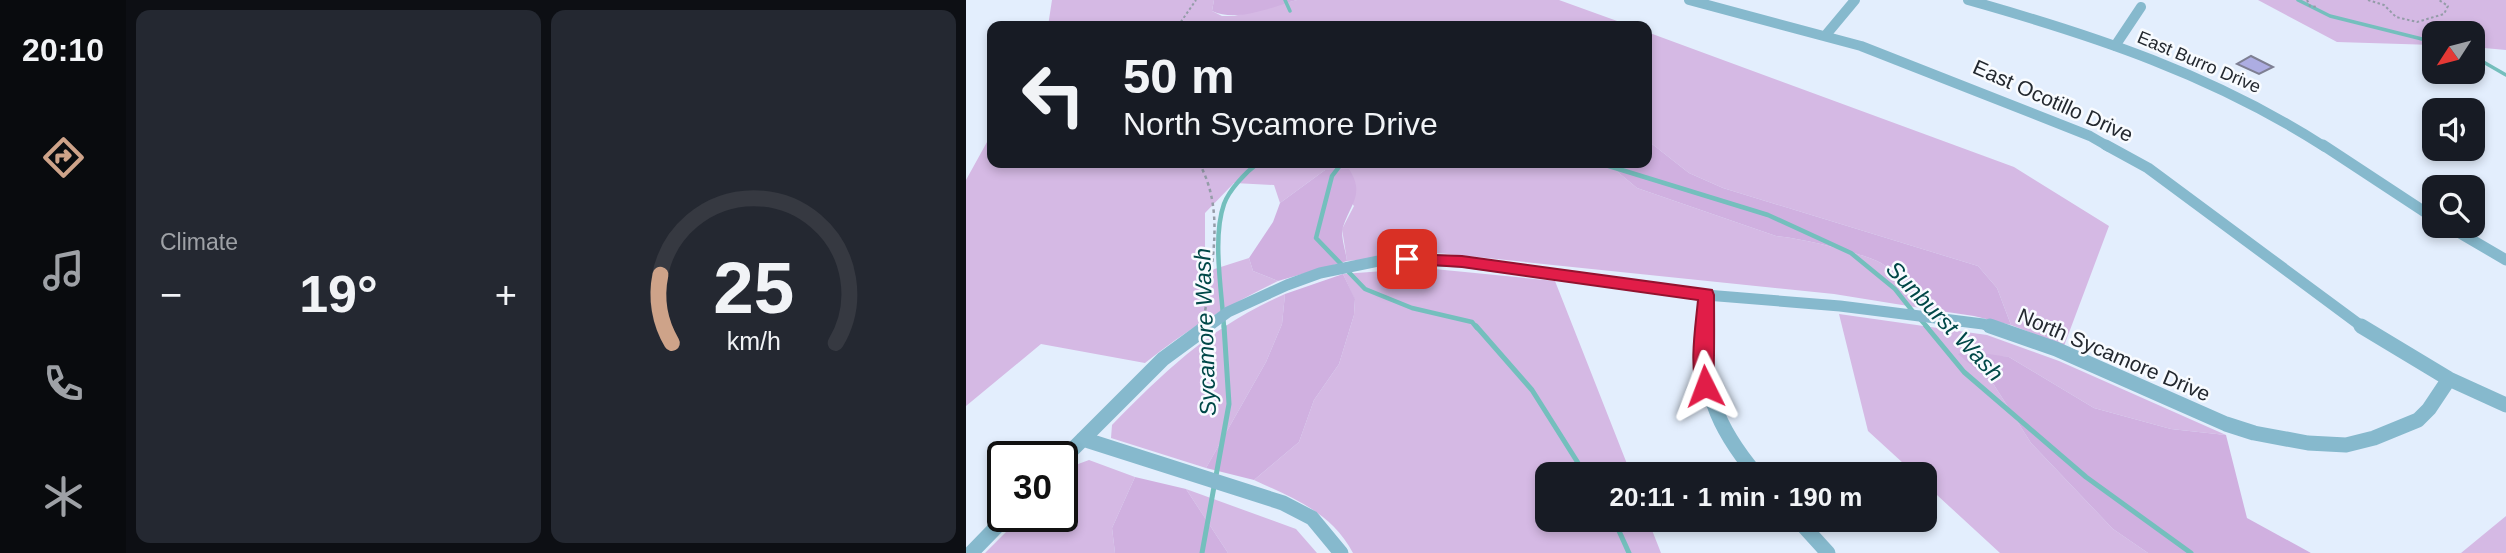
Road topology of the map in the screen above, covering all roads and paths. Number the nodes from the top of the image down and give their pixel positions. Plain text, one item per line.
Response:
1 (1196, 0) edge
2 (1689, 0) edge
3 (1855, 0) edge
4 (1968, 0) edge
5 (2307, 0) edge
6 (2368, 0) edge
7 (2439, 0) edge
8 (2140, 7) dead end
9 (2317, 7) dead end
10 (1181, 21) edge
11 (1825, 36) junction
12 (2115, 46) junction
13 (1202, 168) edge
14 (2422, 210) edge
15 (2468, 238) edge
16 (2506, 260) edge
17 (1706, 295) junction
18 (1203, 329) junction
19 (2449, 379) junction
20 (2506, 405) edge
21 (1083, 439) junction
22 (1078, 444) edge
23 (1746, 462) edge
24 (991, 532) edge
25 (1809, 532) edge
26 (971, 553) edge
27 (1341, 553) edge
28 (1828, 553) edge

1 - 10 path
2 - 11 street, East Ocotillo Drive
3 - 11 street
4 - 12 street, East Burro Drive
5 - 9 path
6 - 7 path
8 - 12 street
11 - 19 street, East Ocotillo Drive
12 - 14 street, East Burro Drive
13 - 18 path
15 - 16 street
17 - 18 street, North Sycamore Drive
17 - 19 street, North Sycamore Drive
17 - 23 street
18 - 21 street, North Sycamore Drive
19 - 20 street, East Ocotillo Drive
21 - 22 street, North Sycamore Drive
21 - 27 street
24 - 26 street
25 - 28 street

